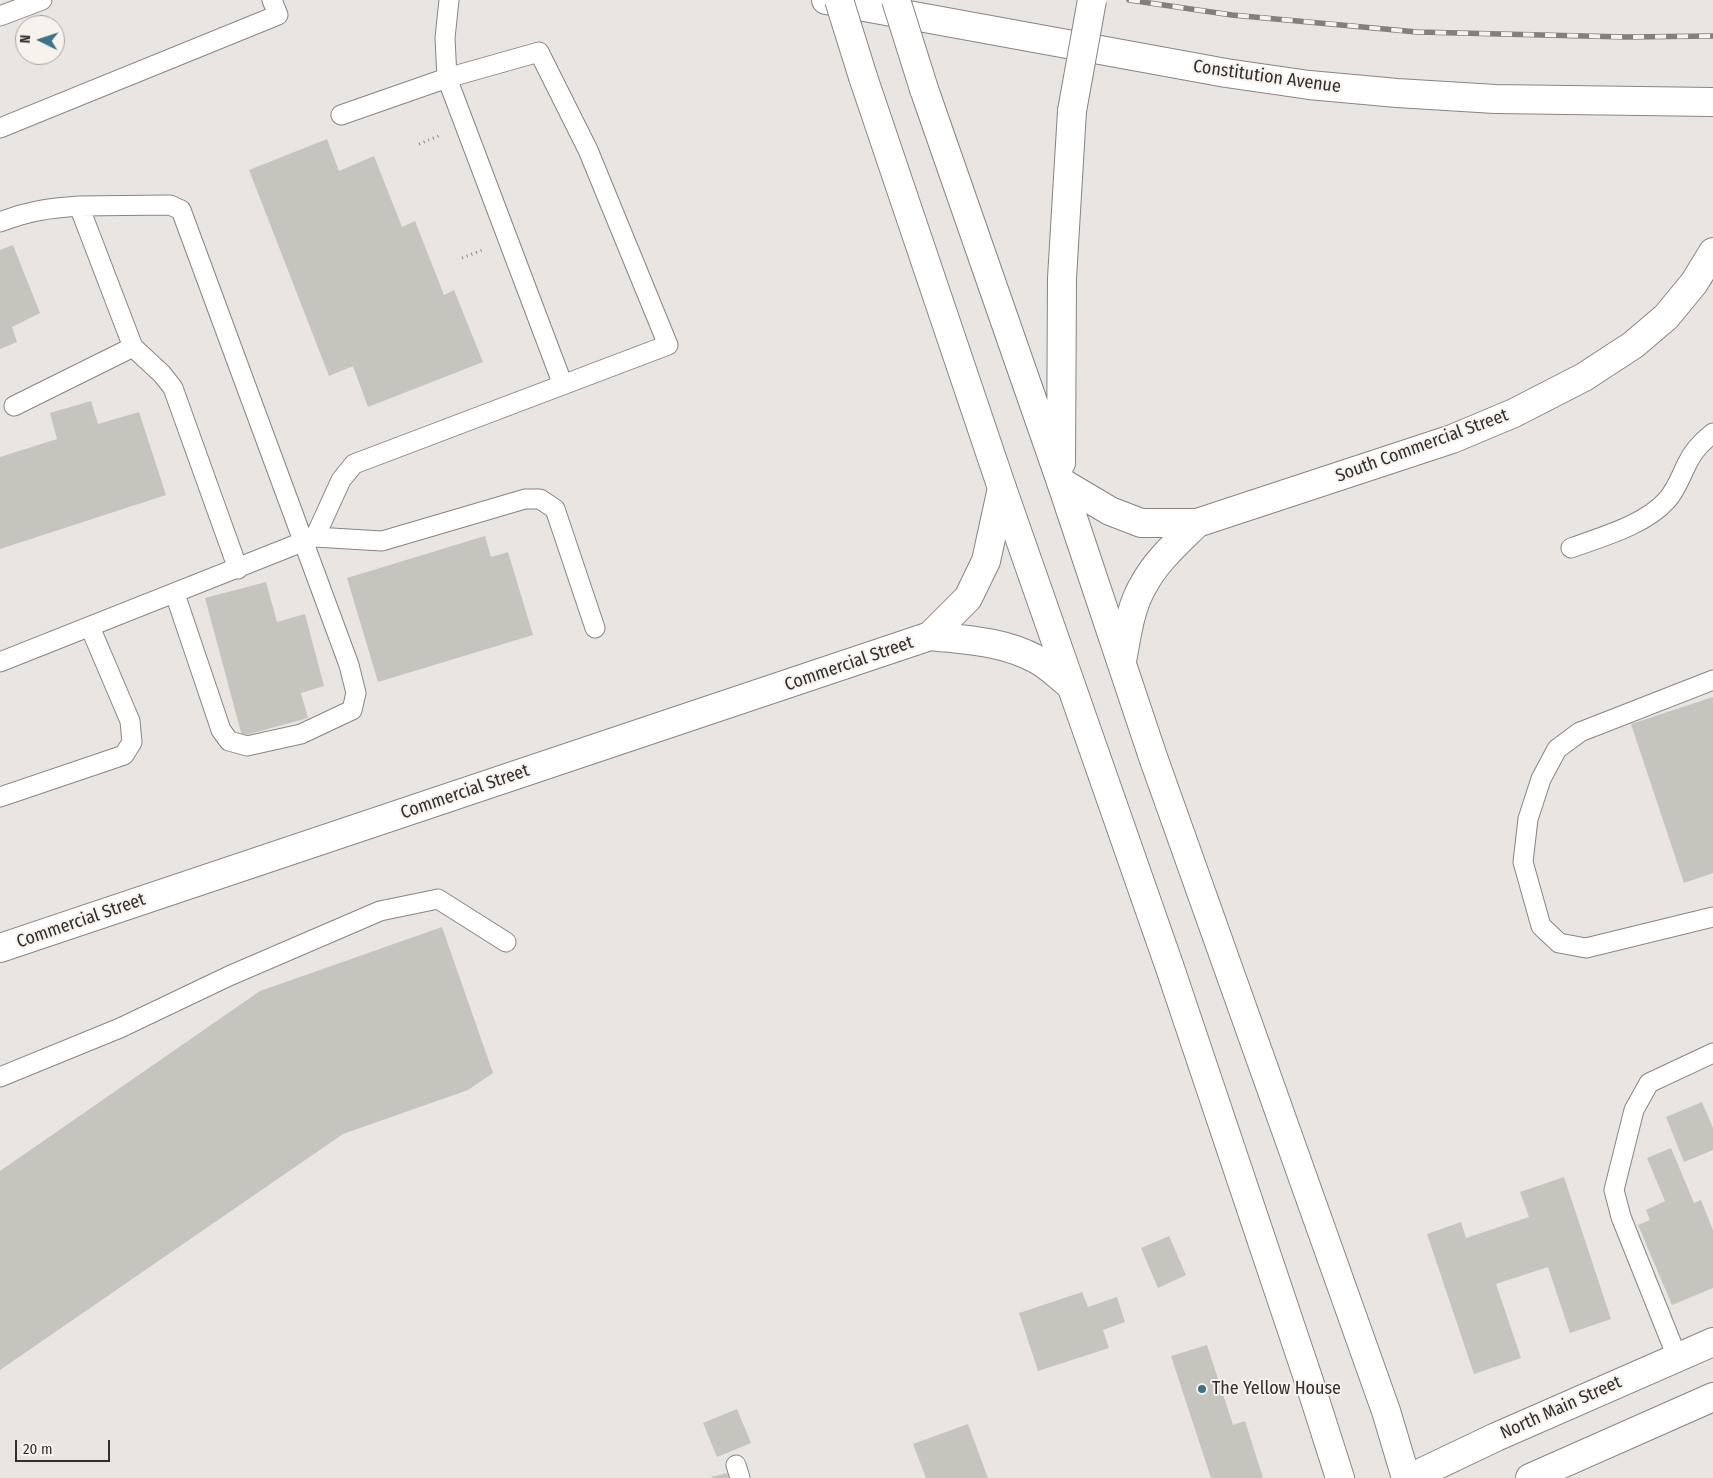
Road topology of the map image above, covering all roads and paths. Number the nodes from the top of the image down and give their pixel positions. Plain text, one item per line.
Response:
1 (272, 0) edge
2 (449, 0) edge
3 (826, 0) edge
4 (839, 0) edge
5 (896, 0) edge
6 (1092, 0) edge
7 (35, 1) edge
8 (0, 16) edge
9 (447, 78) junction
10 (1713, 102) edge
11 (342, 115) dead end
12 (0, 128) edge
13 (79, 206) junction
14 (0, 222) edge
15 (1713, 252) edge
16 (133, 347) junction
17 (563, 385) junction
18 (14, 406) dead end
19 (1713, 433) edge
20 (1061, 482) junction
21 (1002, 488) junction
22 (1197, 523) junction
23 (309, 540) junction
24 (1571, 548) dead end
25 (238, 569) junction
26 (175, 594) junction
27 (90, 627) junction
28 (595, 628) dead end
29 (930, 636) junction
30 (1122, 661) junction
31 (0, 662) edge
32 (1713, 680) edge
33 (1070, 685) junction
34 (0, 797) edge
35 (1713, 918) edge
36 (506, 942) dead end
37 (0, 948) edge
38 (1713, 1054) edge
39 (0, 1077) edge
40 (1713, 1342) edge
41 (1677, 1357) junction
42 (1713, 1397) edge
43 (1539, 1476) edge
44 (1340, 1478) edge
45 (1406, 1478) edge
46 (1410, 1478) edge

1 - 12 lane
2 - 9 lane
3 - 10 main road, Constitution Avenue
4 - 21 main road, bridge
5 - 20 main road, bridge
6 - 20 main road, bridge
7 - 8 lane
9 - 11 lane
9 - 17 lane
9 - 17 lane
13 - 14 lane
13 - 16 lane
13 - 23 lane
15 - 22 main road, South Commercial Street
16 - 18 lane
16 - 25 lane
17 - 23 lane
19 - 24 lane
20 - 22 main road, South Commercial Street
20 - 30 main road
21 - 29 main road, Commercial Street
21 - 33 main road
22 - 30 main road, South Commercial Street
23 - 25 lane
23 - 26 lane
23 - 28 lane
25 - 26 lane
26 - 27 lane
27 - 31 lane
27 - 34 lane
29 - 33 main road, Commercial Street
29 - 37 main road, Commercial Street
30 - 45 main road
32 - 35 lane
33 - 44 main road
36 - 39 lane
38 - 41 lane
40 - 41 main road, North Main Street
41 - 46 main road, North Main Street
42 - 43 main road

